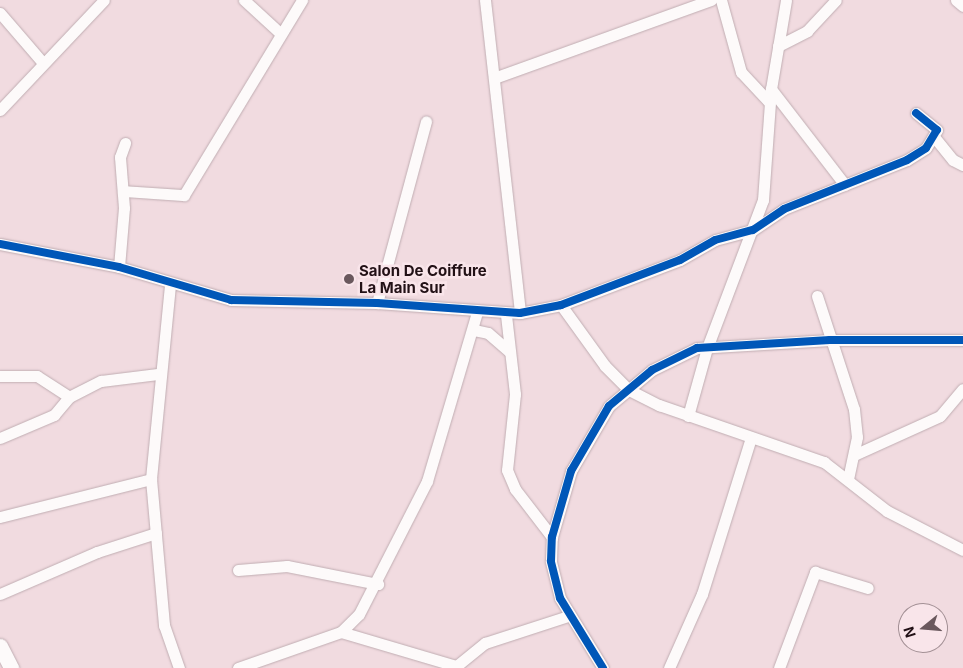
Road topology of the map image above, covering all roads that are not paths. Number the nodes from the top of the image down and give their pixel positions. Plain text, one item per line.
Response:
1 (104, 0) edge
2 (244, 0) edge
3 (302, 0) edge
4 (485, 0) edge
5 (712, 0) edge
6 (721, 0) edge
7 (786, 0) edge
8 (836, 0) edge
9 (956, 0) edge
10 (963, 6) edge
11 (0, 13) edge
12 (281, 34) junction
13 (778, 46) junction
14 (42, 63) junction
15 (494, 78) junction
16 (771, 88) junction
17 (770, 103) junction
18 (0, 110) edge
19 (916, 113) dead end
20 (426, 122) dead end
21 (935, 138) junction
22 (125, 143) dead end
23 (963, 165) edge
24 (845, 185) junction
25 (124, 191) junction
26 (753, 230) junction
27 (0, 244) edge
28 (119, 267) junction
29 (170, 285) junction
30 (817, 296) dead end
31 (377, 303) junction
32 (561, 305) junction
33 (478, 312) junction
34 (520, 313) junction
35 (506, 315) junction
36 (474, 330) junction
37 (830, 340) junction
38 (963, 340) edge
39 (707, 348) junction
40 (510, 352) junction
41 (158, 374) junction
42 (0, 376) edge
43 (963, 389) edge
44 (629, 390) junction
45 (69, 397) junction
46 (688, 416) junction
47 (0, 438) edge
48 (751, 438) junction
49 (854, 455) junction
50 (151, 478) junction
51 (848, 479) junction
52 (0, 517) edge
53 (156, 533) junction
54 (552, 537) junction
55 (963, 550) edge
56 (238, 570) dead end
57 (378, 584) junction
58 (868, 588) dead end
59 (0, 594) edge
60 (568, 616) junction
61 (341, 632) junction
62 (0, 646) edge
63 (455, 667) edge
64 (11, 668) edge
65 (179, 668) edge
66 (238, 668) edge
67 (603, 668) edge
68 (669, 668) edge
69 (779, 668) edge

1 - 14 street
2 - 12 street
3 - 12 street
4 - 15 street
5 - 15 street
6 - 17 street
7 - 13 street
8 - 13 street
9 - 10 street
11 - 14 street
12 - 25 street
13 - 16 street
14 - 18 street
15 - 34 street
16 - 17 street
16 - 24 street
17 - 26 street
19 - 21 street
20 - 31 street
21 - 23 street
21 - 24 street
22 - 25 street
24 - 26 street
25 - 28 street
26 - 32 street
26 - 39 street
27 - 28 street
28 - 29 street
29 - 31 street
29 - 41 street
30 - 37 street
31 - 33 street
32 - 34 street
32 - 44 street
33 - 35 street
33 - 36 street
34 - 35 street
35 - 40 street
36 - 40 street
36 - 57 street
37 - 38 street
37 - 39 street
37 - 49 street
39 - 44 street
39 - 46 street
40 - 54 street
41 - 45 street
41 - 50 street
42 - 45 street
43 - 49 street
44 - 46 street
44 - 54 street
45 - 47 street
46 - 48 street
48 - 51 street
48 - 68 street
49 - 51 street
50 - 52 street
50 - 53 street
51 - 55 street
53 - 59 street
53 - 65 street
54 - 60 street
56 - 57 street
57 - 61 street
58 - 69 street
60 - 63 street
60 - 67 street
61 - 63 street
61 - 66 street
62 - 64 main road

